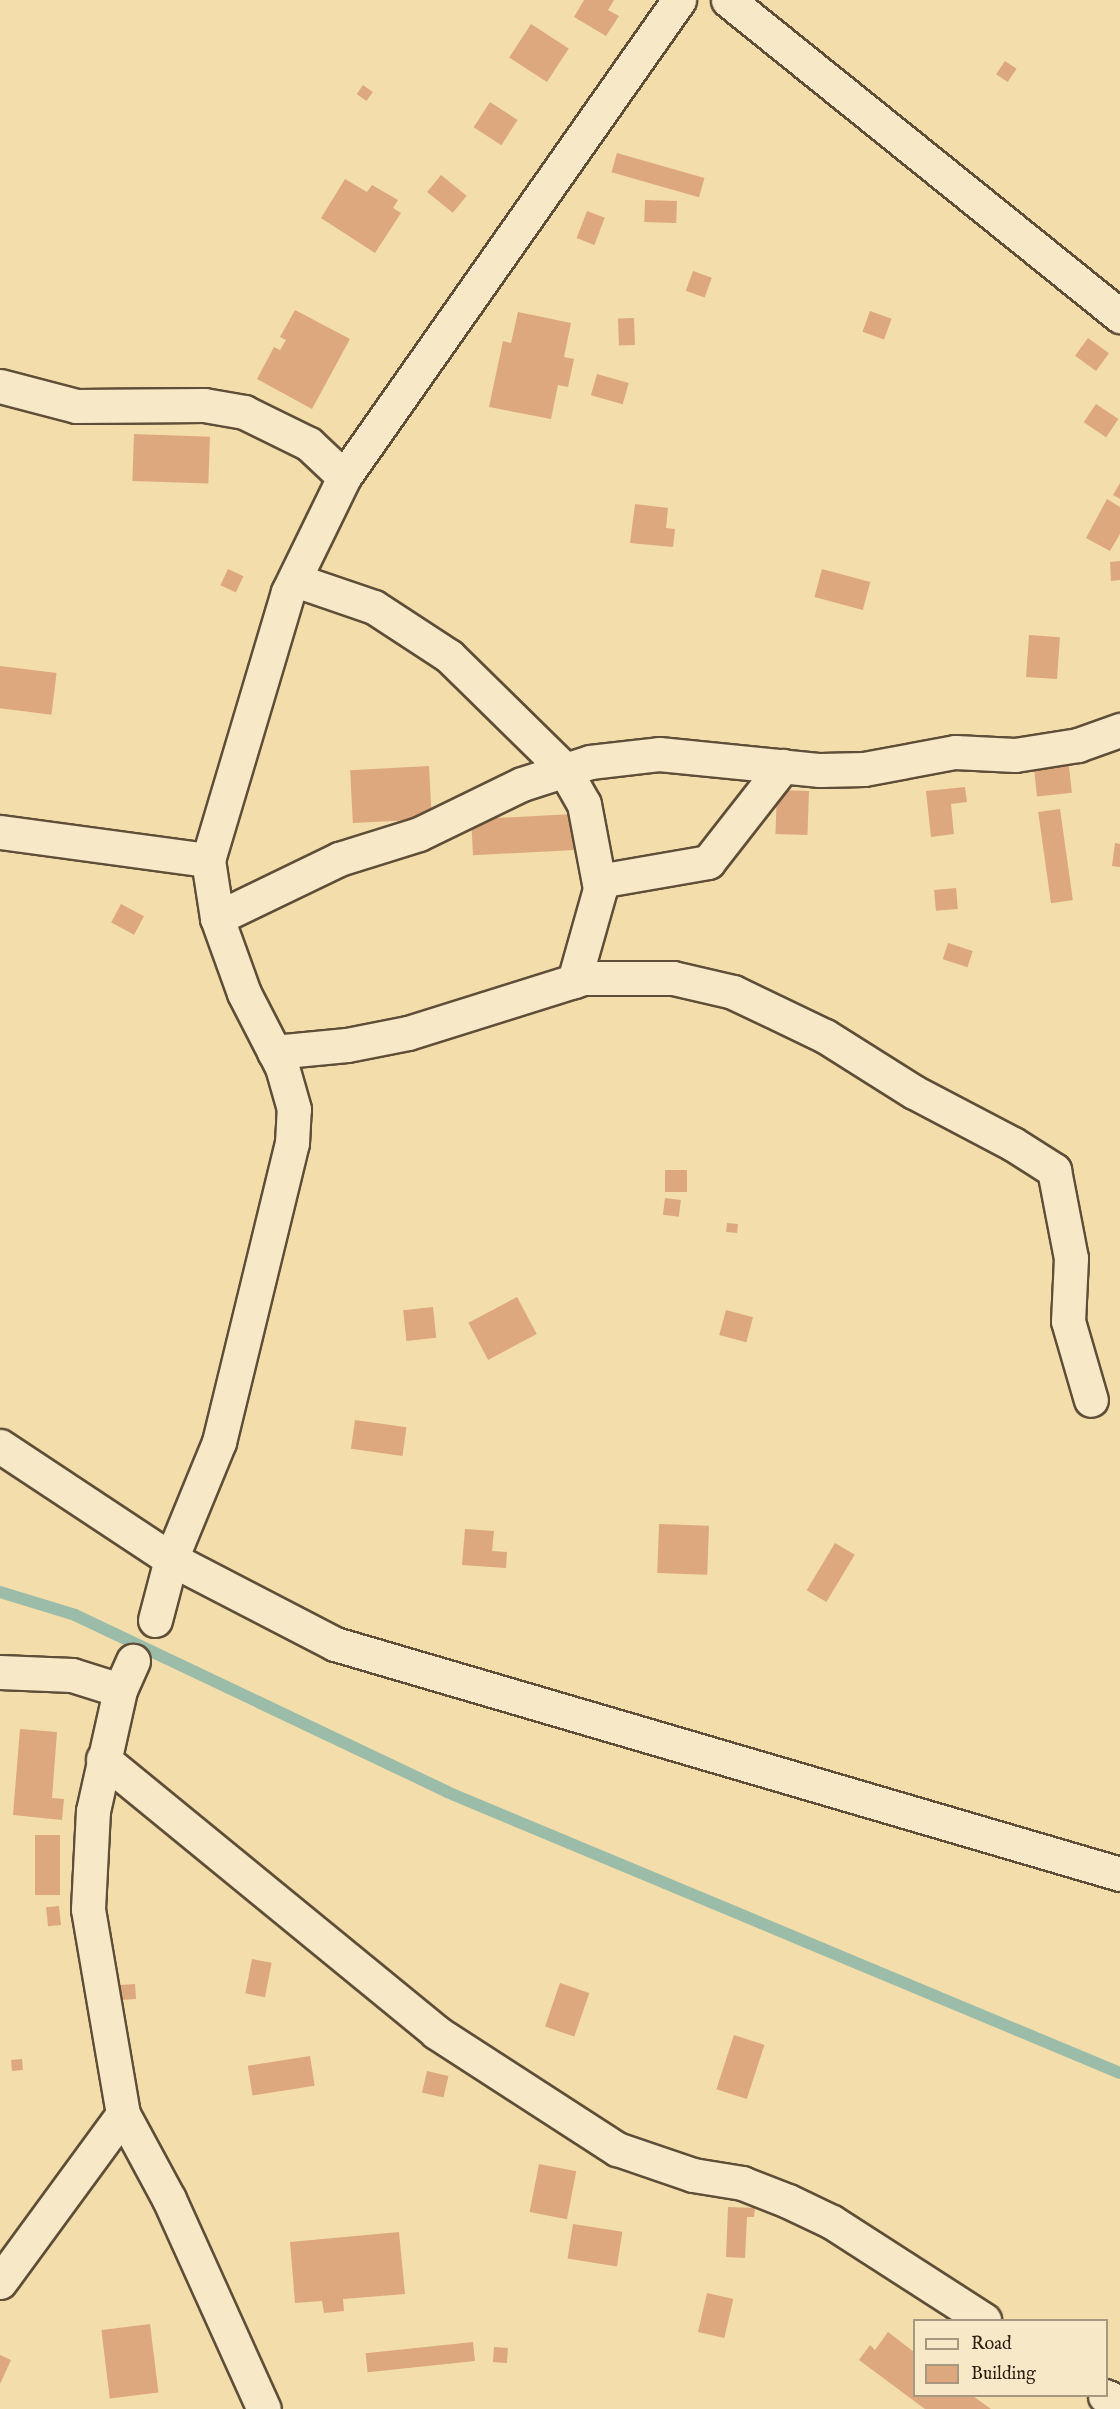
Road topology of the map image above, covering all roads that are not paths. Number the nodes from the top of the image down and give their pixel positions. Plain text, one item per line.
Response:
1 (680, 0) edge
2 (728, 0) edge
3 (1120, 316) edge
4 (0, 386) edge
5 (344, 477) junction
6 (295, 580) junction
7 (1120, 730) edge
8 (783, 766) junction
9 (564, 769) junction
10 (0, 832) edge
11 (208, 860) junction
12 (599, 881) junction
13 (217, 918) junction
14 (574, 981) junction
15 (274, 1052) junction
16 (1091, 1400) dead end
17 (0, 1446) edge
18 (171, 1559) junction
19 (155, 1620) dead end
20 (0, 1672) edge
21 (103, 1759) junction
22 (1120, 1874) edge
23 (123, 2114) junction
24 (0, 2282) edge
25 (982, 2319) edge
26 (264, 2409) edge

1 - 5 street
2 - 3 street
4 - 5 street
5 - 6 street
6 - 9 street
6 - 11 street
7 - 8 street
8 - 9 street
8 - 12 street
9 - 12 street
9 - 13 street
10 - 11 street
11 - 13 street
12 - 14 street
13 - 15 street
14 - 15 street
14 - 16 street
15 - 18 street
17 - 18 street
18 - 19 street
18 - 22 street
20 - 21 street
21 - 23 street
21 - 25 street
23 - 24 street
23 - 26 street

